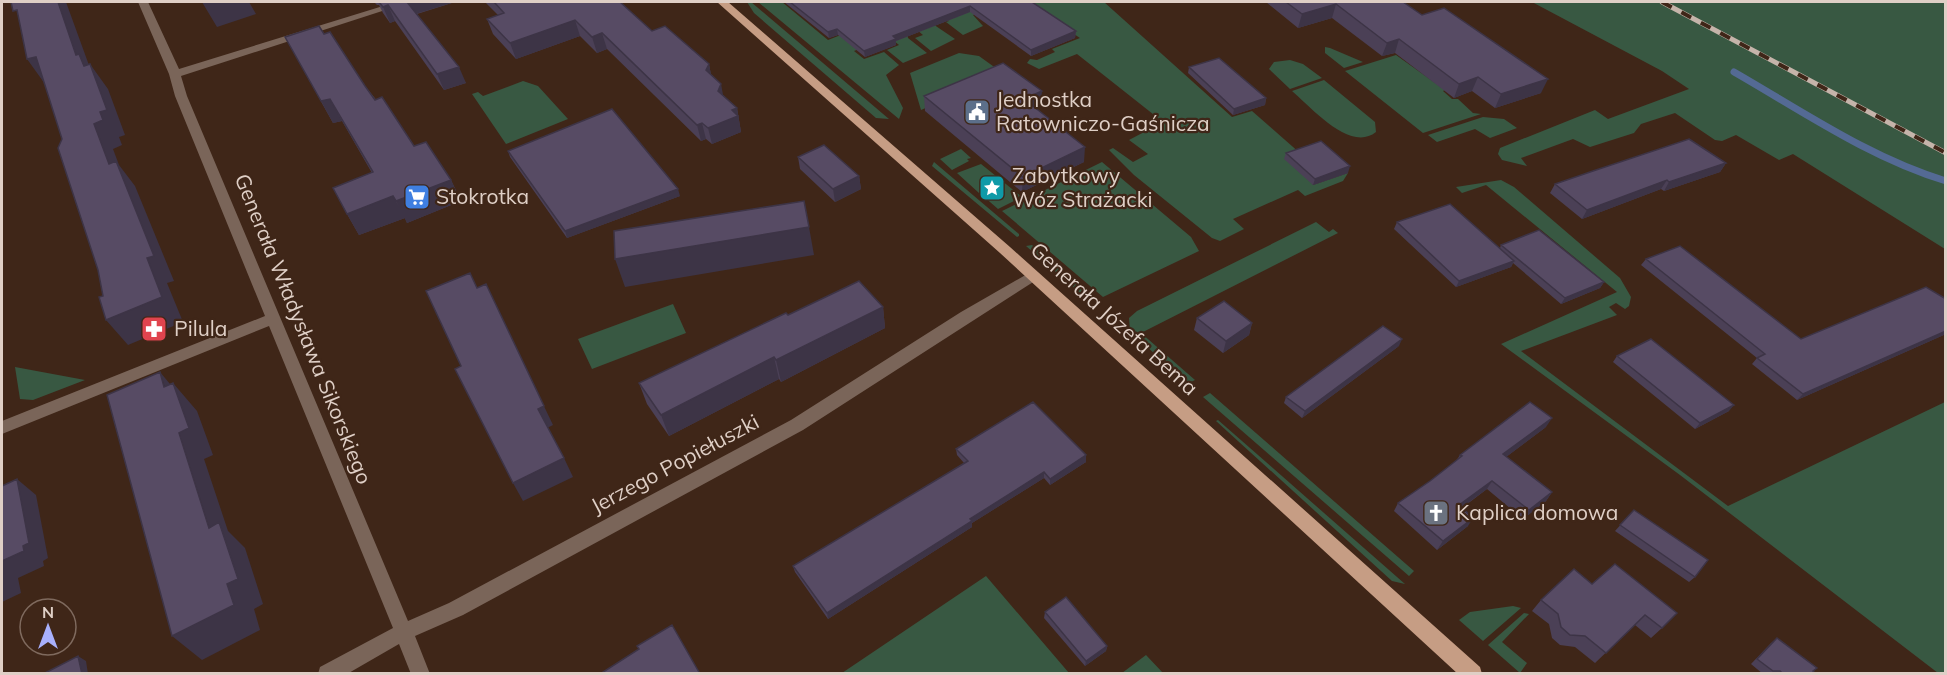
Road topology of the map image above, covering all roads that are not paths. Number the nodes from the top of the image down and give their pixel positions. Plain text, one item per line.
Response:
1 (143, 2) edge
2 (405, 2) edge
3 (722, 2) edge
4 (176, 74) junction
5 (1034, 277) junction
6 (272, 319) junction
7 (2, 428) edge
8 (404, 632) junction
9 (419, 670) edge
10 (327, 674) edge
11 (1473, 674) edge

1 - 4 street, Generała Władysława Sikorskiego
2 - 4 street
3 - 5 main road, Generała Józefa Bema
4 - 6 street, Generała Władysława Sikorskiego
5 - 8 street, Jerzego Popiełuszki
5 - 11 main road, Generała Józefa Bema
6 - 7 street
6 - 8 street, Generała Władysława Sikorskiego
8 - 9 street, Generała Władysława Sikorskiego
8 - 10 street, Jerzego Popiełuszki

